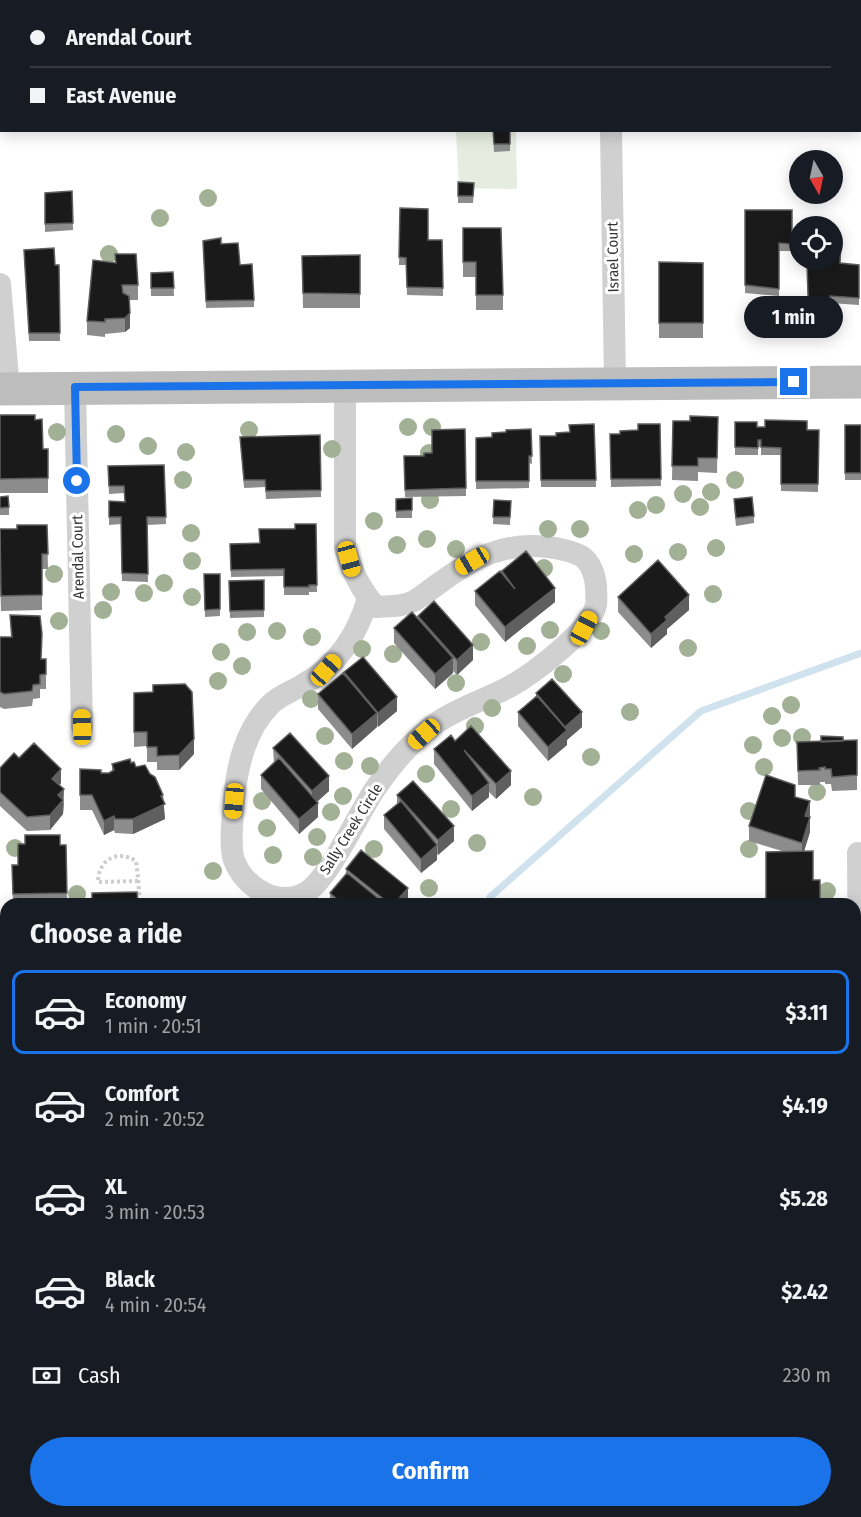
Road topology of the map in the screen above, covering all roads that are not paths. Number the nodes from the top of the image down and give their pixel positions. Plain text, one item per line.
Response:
1 (611, 132) edge
2 (0, 284) edge
3 (861, 382) edge
4 (615, 384) junction
5 (345, 386) junction
6 (75, 387) junction
7 (4, 389) edge
8 (368, 598) junction
9 (82, 727) dead end
10 (858, 853) dead end
11 (858, 898) edge

1 - 4 street, Israel Court
2 - 7 street
3 - 4 street
4 - 5 street
5 - 6 street
5 - 8 street
6 - 7 street
6 - 9 street, Arendal Court
8 - 8 street, Sally Creek Circle
10 - 11 street

